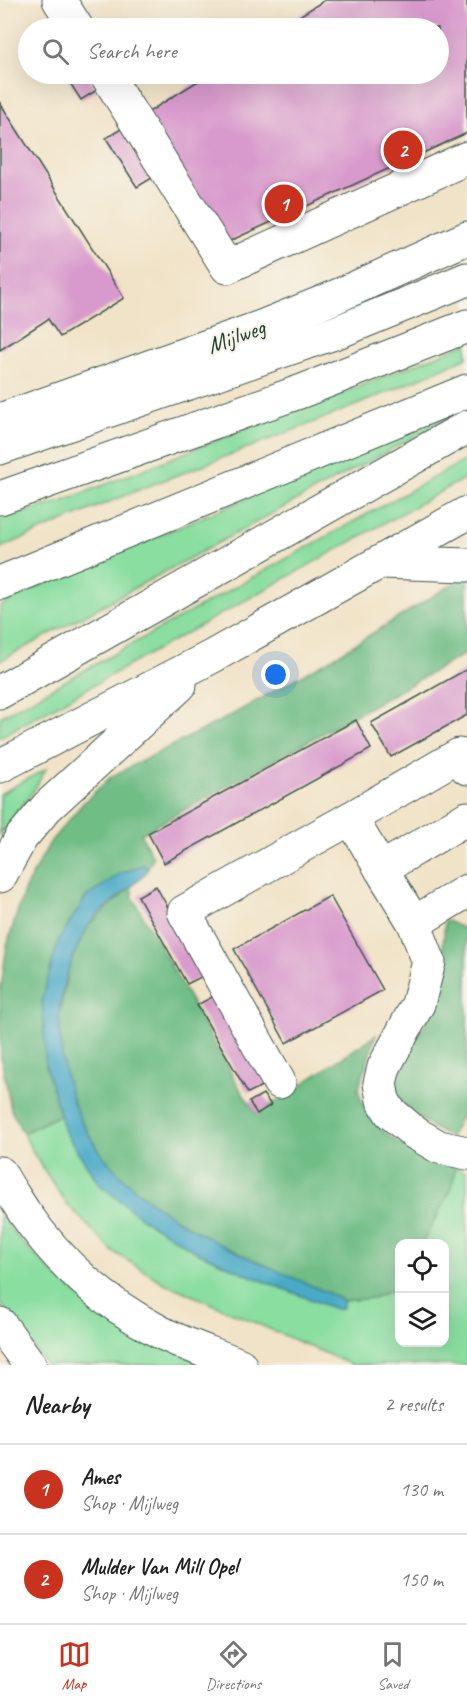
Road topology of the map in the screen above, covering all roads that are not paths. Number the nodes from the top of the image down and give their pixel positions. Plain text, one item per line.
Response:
1 (112, 84) edge
2 (467, 158) edge
3 (467, 238) edge
4 (467, 279) edge
5 (467, 326) edge
6 (467, 391) edge
7 (0, 420) edge
8 (467, 426) edge
9 (0, 448) edge
10 (0, 498) edge
11 (467, 513) edge
12 (381, 562) junction
13 (467, 565) edge
14 (0, 583) edge
15 (213, 656) junction
16 (0, 692) edge
17 (0, 766) edge
18 (467, 768) edge
19 (351, 818) junction
20 (467, 818) edge
21 (381, 869) junction
22 (0, 876) edge
23 (467, 891) edge
24 (414, 923) junction
25 (279, 1082) dead end
26 (467, 1153) edge
27 (0, 1173) edge
28 (0, 1324) edge
29 (30, 1365) edge
30 (240, 1365) edge

1 - 2 main road
3 - 7 main road, Mijlweg
4 - 9 main road, Mijlweg
5 - 10 main road
6 - 14 main road
8 - 16 main road
11 - 12 main road
12 - 13 main road
12 - 15 main road
15 - 17 main road
15 - 22 main road
18 - 19 main road
19 - 21 main road
19 - 25 main road
20 - 21 main road
21 - 24 main road
23 - 24 main road
24 - 26 main road
27 - 30 main road
28 - 29 main road

